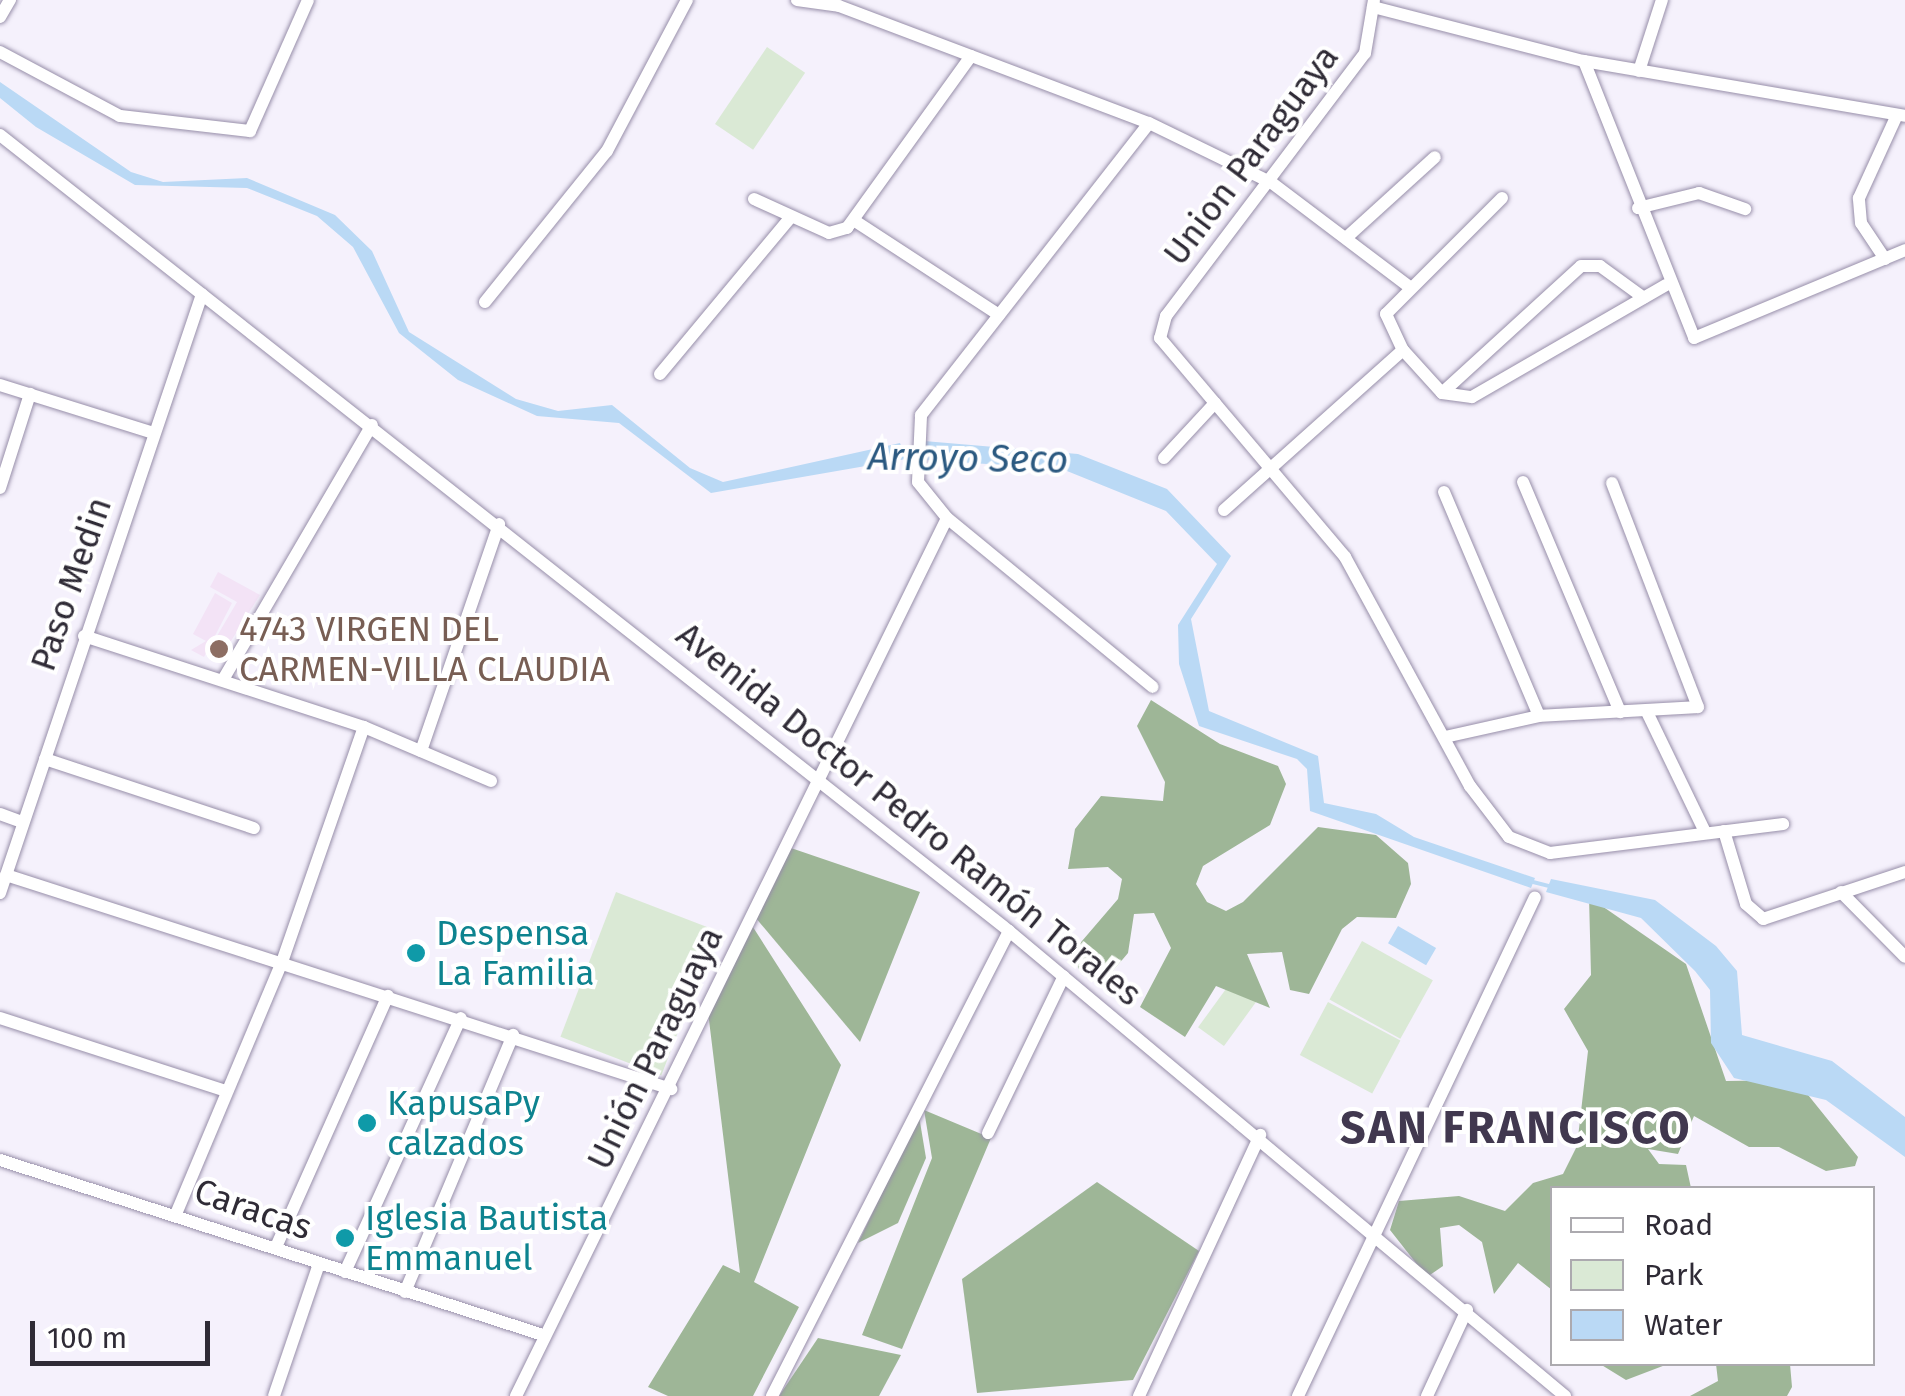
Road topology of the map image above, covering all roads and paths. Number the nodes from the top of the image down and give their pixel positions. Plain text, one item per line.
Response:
1 (10, 0) edge
2 (308, 0) edge
3 (687, 0) edge
4 (796, 0) edge
5 (1662, 0) edge
6 (839, 3) edge
7 (1374, 4) edge
8 (0, 17) edge
9 (0, 52) edge
10 (971, 56) junction
11 (1584, 61) junction
12 (1638, 71) junction
13 (1901, 115) edge
14 (1150, 123) junction
15 (0, 135) edge
16 (1435, 157) dead end
17 (1272, 183) junction
18 (1502, 198) dead end
19 (754, 199) dead end
20 (1638, 208) junction
21 (1745, 208) dead end
22 (788, 218) junction
23 (856, 221) junction
24 (1346, 238) junction
25 (1905, 250) edge
26 (1885, 258) junction
27 (1666, 285) junction
28 (1408, 286) junction
29 (202, 294) junction
30 (1644, 298) junction
31 (484, 302) dead end
32 (999, 315) junction
33 (1402, 350) junction
34 (660, 374) dead end
35 (0, 385) edge
36 (30, 394) junction
37 (1442, 394) junction
38 (1216, 403) junction
39 (372, 425) junction
40 (153, 433) junction
41 (1164, 458) dead end
42 (1270, 467) junction
43 (1523, 482) dead end
44 (1612, 483) dead end
45 (0, 488) edge
46 (1444, 492) dead end
47 (1224, 510) dead end
48 (947, 518) junction
49 (499, 524) junction
50 (84, 636) junction
51 (224, 678) junction
52 (1153, 687) dead end
53 (1620, 712) junction
54 (1647, 712) junction
55 (1540, 716) junction
56 (364, 728) junction
57 (1445, 736) junction
58 (421, 750) junction
59 (45, 759) junction
60 (819, 779) junction
61 (491, 781) dead end
62 (0, 814) edge
63 (22, 822) junction
64 (1783, 824) dead end
65 (254, 828) dead end
66 (1724, 831) junction
67 (1705, 832) junction
68 (1905, 872) edge
69 (6, 875) junction
70 (1841, 892) junction
71 (0, 893) edge
72 (1535, 897) dead end
73 (1009, 931) junction
74 (1905, 956) edge
75 (282, 962) junction
76 (1064, 976) junction
77 (388, 996) junction
78 (0, 1018) edge
79 (461, 1018) junction
80 (514, 1035) junction
81 (671, 1089) junction
82 (226, 1091) junction
83 (988, 1133) dead end
84 (1260, 1135) junction
85 (0, 1160) edge
86 (176, 1214) junction
87 (1377, 1230) junction
88 (276, 1247) junction
89 (319, 1264) junction
90 (346, 1272) junction
91 (406, 1292) junction
92 (1467, 1310) junction
93 (543, 1335) junction
94 (274, 1396) edge
95 (516, 1396) edge
96 (772, 1396) edge
97 (1140, 1396) edge
98 (1298, 1396) edge
99 (1427, 1396) edge
100 (1565, 1396) edge

1 - 8 street
2 - 9 street
3 - 31 street
4 - 6 street
5 - 12 street
6 - 10 street
7 - 11 street
7 - 17 street, Union Paraguaya
10 - 14 street
10 - 23 street
11 - 12 street
11 - 20 street
12 - 13 street
13 - 26 street
14 - 17 street
14 - 32 street
15 - 29 street, Avenida Doctor Pedro Ramón Torales
16 - 24 street
17 - 24 street
17 - 38 street, Union Paraguaya
18 - 28 street
19 - 22 street
20 - 21 street
20 - 27 street
22 - 23 street
22 - 34 street
23 - 32 street
24 - 28 street
25 - 26 street
26 - 27 street
27 - 30 street
28 - 33 street
29 - 39 street, Avenida Doctor Pedro Ramón Torales
29 - 40 street, Paso Medin
30 - 37 street
30 - 37 street
32 - 48 street
33 - 37 street
33 - 42 street
35 - 36 street
36 - 40 street
36 - 45 street
38 - 41 street
38 - 42 street
39 - 49 street, Avenida Doctor Pedro Ramón Torales
39 - 51 street
40 - 50 street, Paso Medin
42 - 47 street
42 - 57 street
43 - 53 street
44 - 54 street
46 - 55 street
48 - 52 street
48 - 60 street, Unión Paraguaya
49 - 58 street
49 - 60 street, Avenida Doctor Pedro Ramón Torales
50 - 51 street
50 - 59 street, Paso Medin
51 - 56 street
53 - 54 street
53 - 55 street
54 - 67 street
55 - 57 street
56 - 58 street
56 - 75 street
57 - 67 street
58 - 61 street
59 - 63 street, Paso Medin
59 - 65 street
60 - 73 street, Avenida Doctor Pedro Ramón Torales
60 - 81 street, Unión Paraguaya
62 - 63 street
63 - 69 street, Paso Medin
64 - 66 street
66 - 67 street
66 - 70 street
68 - 70 street
69 - 71 street, Paso Medin
69 - 75 street
70 - 74 street
72 - 87 street
73 - 76 street, Avenida Doctor Pedro Ramón Torales
73 - 96 street
75 - 77 street
75 - 82 street
76 - 83 street
76 - 84 street, Avenida Doctor Pedro Ramón Torales
77 - 79 street
77 - 88 street
78 - 82 street
79 - 80 street
79 - 90 street
80 - 81 street
80 - 91 street
81 - 93 street, Unión Paraguaya
82 - 86 street
84 - 87 street, Avenida Doctor Pedro Ramón Torales
84 - 97 street
85 - 86 street, Caracas
86 - 88 street, Caracas
87 - 92 street, Avenida Doctor Pedro Ramón Torales
87 - 98 street
88 - 89 street, Caracas
89 - 90 street, Caracas
89 - 94 street
90 - 91 street, Caracas
91 - 93 street, Caracas
92 - 99 street
92 - 100 street, Avenida Doctor Pedro Ramón Torales
93 - 95 street, Unión Paraguaya

